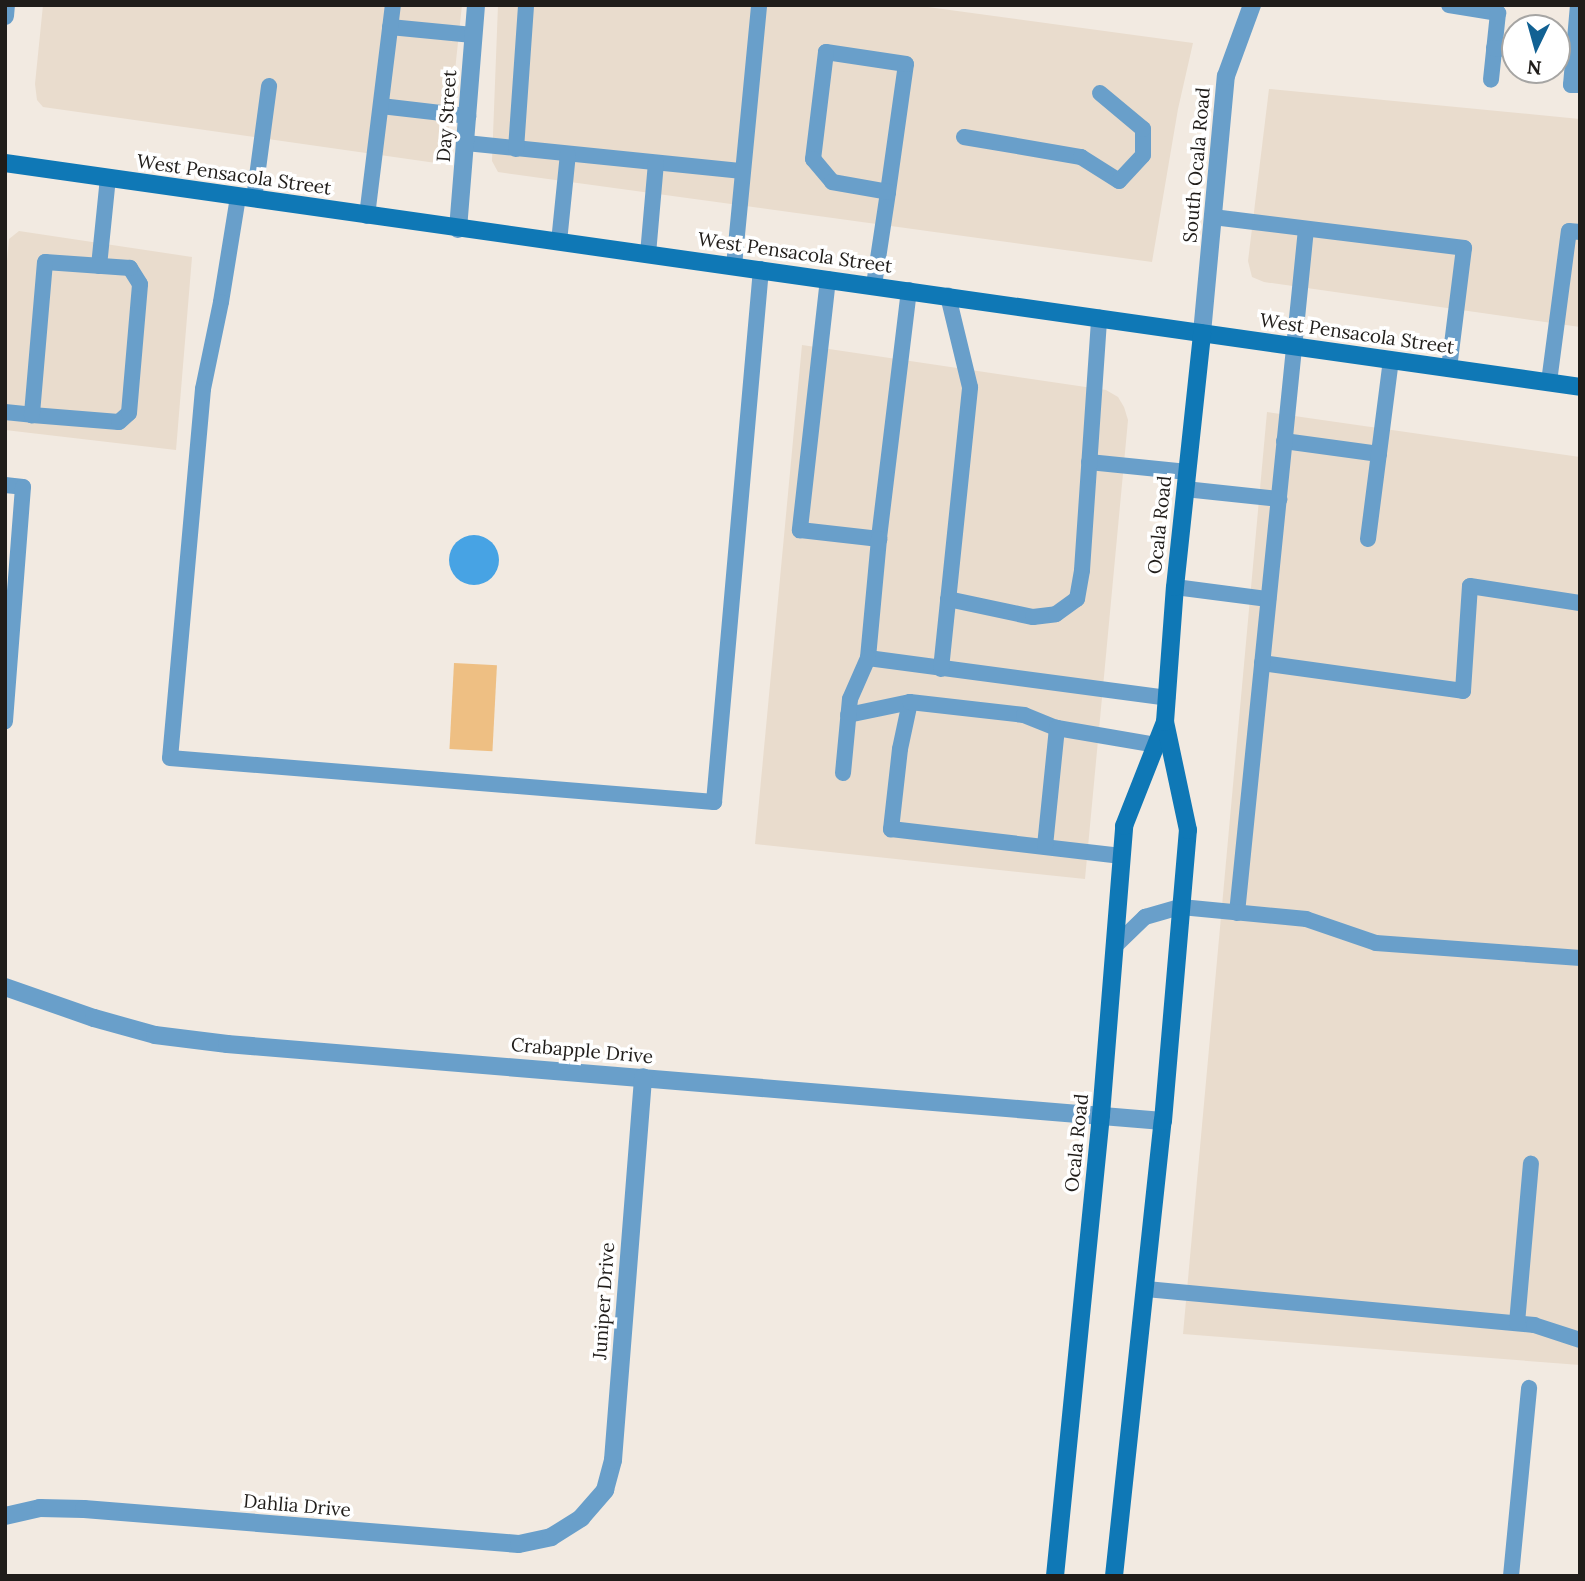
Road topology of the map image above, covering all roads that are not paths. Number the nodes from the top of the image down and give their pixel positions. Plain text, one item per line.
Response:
1 (6, 5) edge
2 (393, 5) edge
3 (476, 5) edge
4 (526, 5) edge
5 (759, 5) edge
6 (1252, 5) edge
7 (1448, 5) edge
8 (1578, 5) edge
9 (1499, 9) edge
10 (5, 16) edge
11 (390, 27) junction
12 (1571, 31) edge
13 (474, 36) junction
14 (1494, 48) junction
15 (1501, 49) edge
16 (1492, 80) dead end
17 (269, 86) dead end
18 (1100, 93) dead end
19 (381, 106) junction
20 (468, 116) junction
21 (964, 137) dead end
22 (466, 144) junction
23 (516, 149) junction
24 (568, 154) junction
25 (5, 163) edge
26 (656, 163) junction
27 (743, 171) junction
28 (108, 178) junction
29 (888, 192) junction
30 (246, 198) junction
31 (367, 216) junction
32 (1213, 217) junction
33 (458, 229) junction
34 (1306, 229) junction
35 (1580, 232) edge
36 (559, 242) junction
37 (648, 254) junction
38 (99, 266) junction
39 (734, 266) junction
40 (761, 269) junction
41 (828, 279) junction
42 (874, 285) junction
43 (909, 290) junction
44 (948, 296) junction
45 (1099, 318) junction
46 (1202, 333) junction
47 (1294, 346) junction
48 (1391, 360) junction
49 (1449, 369) junction
50 (1549, 383) junction
51 (1580, 387) edge
52 (5, 412) edge
53 (33, 415) junction
54 (1284, 441) junction
55 (1379, 454) junction
56 (1089, 462) junction
57 (1186, 481) junction
58 (5, 485) edge
59 (1279, 499) junction
60 (879, 539) junction
61 (1368, 539) dead end
62 (1175, 587) junction
63 (948, 599) junction
64 (1268, 599) junction
65 (1580, 603) edge
66 (868, 658) junction
67 (1262, 663) junction
68 (941, 669) junction
69 (1167, 698) junction
70 (910, 702) junction
71 (848, 715) junction
72 (5, 721) edge
73 (1165, 722) junction
74 (1057, 728) junction
75 (1156, 745) junction
76 (843, 773) dead end
77 (1045, 846) junction
78 (1121, 856) junction
79 (1181, 908) junction
80 (1237, 913) junction
81 (1115, 946) junction
82 (1580, 958) edge
83 (5, 987) edge
84 (643, 1077) junction
85 (1101, 1115) junction
86 (1163, 1121) junction
87 (1531, 1164) dead end
88 (1146, 1289) junction
89 (1517, 1323) junction
90 (1580, 1340) edge
91 (1529, 1388) dead end
92 (5, 1516) edge
93 (581, 1518) joint
94 (1055, 1576) edge
95 (1114, 1576) edge
96 (1511, 1576) edge

1 - 10 street
2 - 11 lane
3 - 13 street, Day Street
4 - 23 lane
5 - 27 lane
6 - 32 street, South Ocala Road
7 - 9 lane
8 - 12 lane
9 - 14 lane
11 - 13 lane
11 - 19 lane
13 - 20 street, Day Street
14 - 15 lane
14 - 16 lane
17 - 30 lane
18 - 21 lane
19 - 20 lane
19 - 31 lane
20 - 22 street, Day Street
22 - 23 lane
22 - 33 street, Day Street
23 - 24 lane
24 - 26 lane
24 - 36 lane
25 - 28 main road, West Pensacola Street
26 - 27 lane
26 - 37 lane
27 - 39 lane
28 - 30 main road, West Pensacola Street
28 - 38 lane
29 - 29 lane
29 - 42 lane
30 - 31 main road, West Pensacola Street
30 - 40 lane
31 - 33 main road, West Pensacola Street
32 - 34 lane
32 - 46 street, South Ocala Road
33 - 36 main road, West Pensacola Street
34 - 47 lane
34 - 49 lane
35 - 50 lane
36 - 37 main road, West Pensacola Street
37 - 39 main road, West Pensacola Street
38 - 53 lane
38 - 53 lane
39 - 40 main road, West Pensacola Street
40 - 41 main road, West Pensacola Street
41 - 42 main road, West Pensacola Street
41 - 60 lane
42 - 43 main road, West Pensacola Street
43 - 44 main road, West Pensacola Street
43 - 60 lane
44 - 45 main road, West Pensacola Street
44 - 63 lane
45 - 46 main road, West Pensacola Street
45 - 56 lane
46 - 47 main road, West Pensacola Street
46 - 57 main road, Ocala Road
47 - 48 main road, West Pensacola Street
47 - 54 lane
48 - 49 main road, West Pensacola Street
48 - 55 lane
49 - 50 main road, West Pensacola Street
50 - 51 main road, West Pensacola Street
52 - 53 lane
54 - 55 lane
54 - 59 lane
55 - 61 lane
56 - 57 lane
56 - 63 lane
57 - 59 lane
57 - 62 main road, Ocala Road
58 - 72 lane
59 - 64 lane
60 - 66 lane
62 - 64 lane
62 - 69 main road, Ocala Road
63 - 68 lane
64 - 67 lane
65 - 67 lane
66 - 68 lane
66 - 71 lane
67 - 80 lane
68 - 69 lane
69 - 73 main road, Ocala Road
70 - 71 lane
70 - 74 lane
70 - 77 lane
71 - 76 lane
73 - 75 main road, Ocala Road
73 - 79 main road, Ocala Road
74 - 75 lane
74 - 77 lane
75 - 78 main road, Ocala Road
77 - 78 lane
78 - 81 main road, Ocala Road
79 - 80 lane
79 - 81 lane
79 - 86 main road, Ocala Road
80 - 82 lane
81 - 85 main road, Ocala Road
83 - 84 street, Crabapple Drive
84 - 85 street, Crabapple Drive
84 - 93 street, Juniper Drive
85 - 86 street, Crabapple Drive
85 - 94 main road, Ocala Road
86 - 88 main road, Ocala Road
87 - 89 lane
88 - 89 lane
88 - 95 main road, Ocala Road
89 - 90 lane
91 - 96 lane
92 - 93 street, Dahlia Drive

